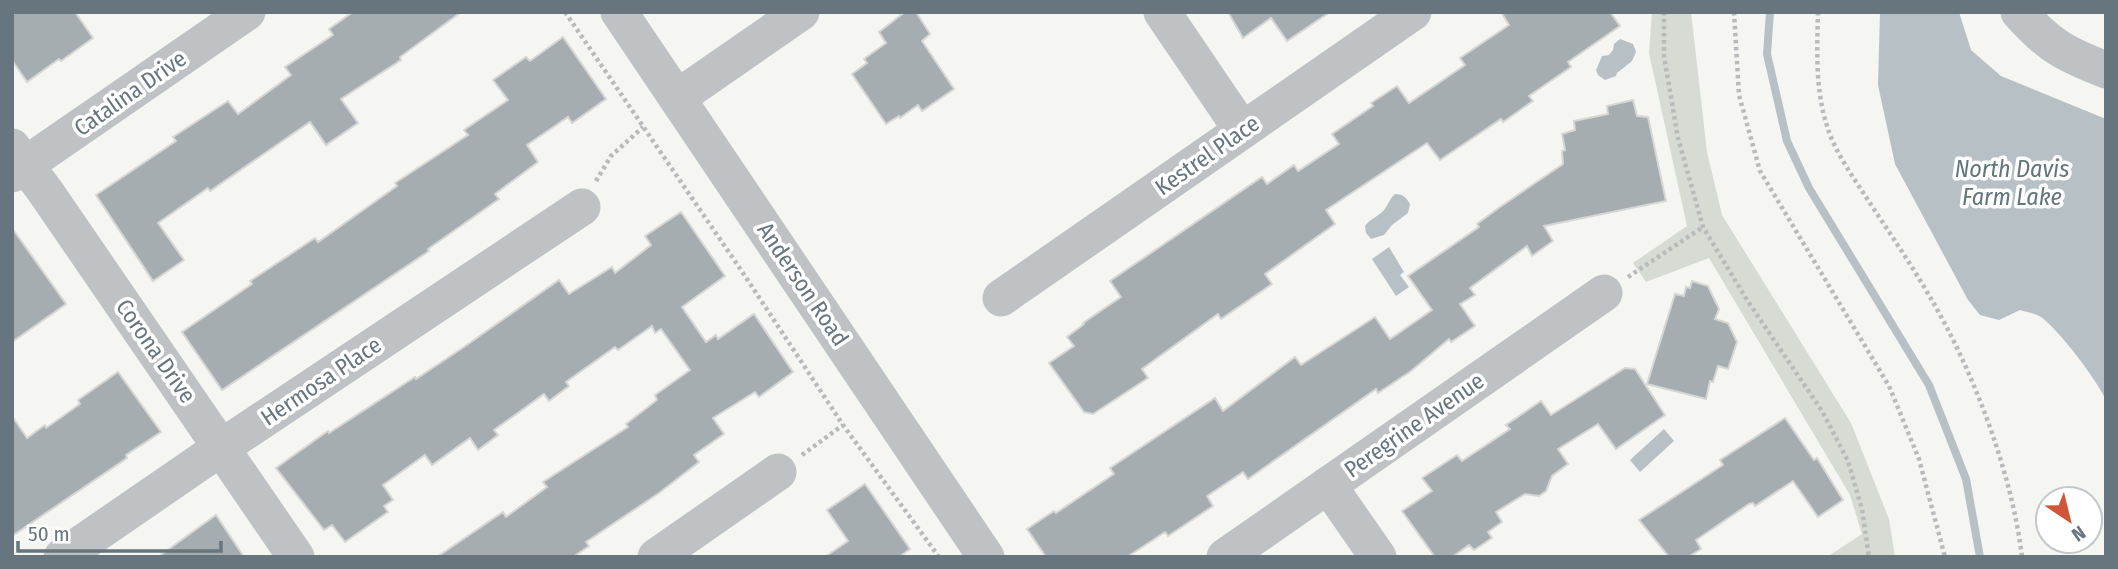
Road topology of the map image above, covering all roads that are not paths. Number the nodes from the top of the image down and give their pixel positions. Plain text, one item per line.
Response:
1 (247, 12) edge
2 (619, 12) edge
3 (801, 12) edge
4 (1162, 12) edge
5 (1413, 12) edge
6 (2019, 12) edge
7 (2106, 70) edge
8 (677, 98) junction
9 (1242, 130) junction
10 (17, 162) edge
11 (582, 207) road end
12 (1604, 293) road end
13 (1001, 298) dead end
14 (222, 447) junction
15 (778, 472) road end
16 (1328, 485) junction
17 (62, 557) edge
18 (296, 557) edge
19 (656, 557) edge
20 (986, 557) edge
21 (1225, 557) edge
22 (1378, 557) edge

1 - 10 street, Catalina Drive
2 - 8 street, Anderson Road
3 - 8 street
4 - 9 street
5 - 9 street, Kestrel Place
6 - 7 street
8 - 20 street, Anderson Road
9 - 13 street, Kestrel Place
10 - 14 street, Corona Drive
11 - 14 street, Hermosa Place
12 - 16 street, Peregrine Avenue
14 - 17 street, Hermosa Place
14 - 18 street, Corona Drive
15 - 19 street
16 - 21 street, Peregrine Avenue
16 - 22 street

